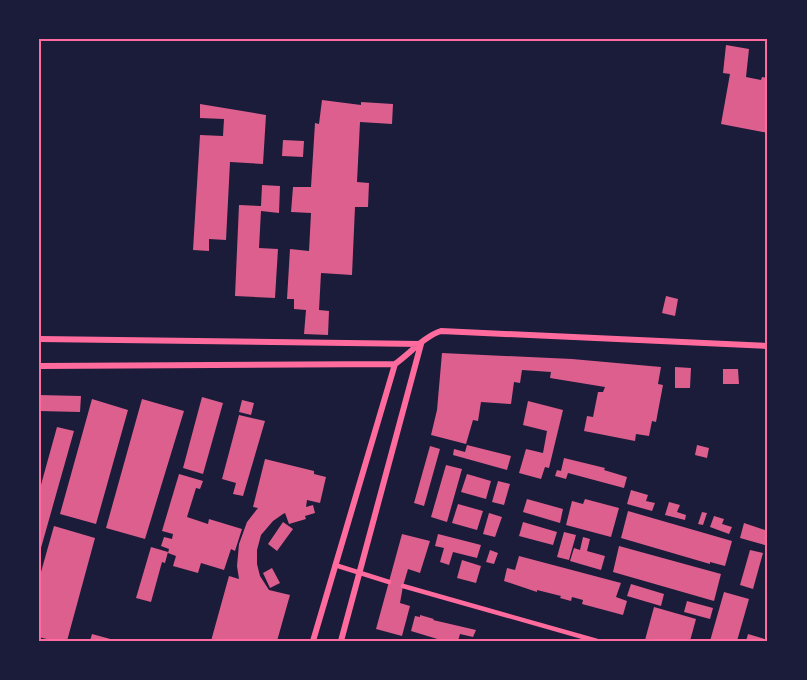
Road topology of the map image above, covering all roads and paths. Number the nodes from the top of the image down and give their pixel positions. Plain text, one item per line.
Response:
1 (39, 339) edge
2 (421, 344) junction
3 (768, 346) edge
4 (395, 364) junction
5 (39, 366) edge
6 (335, 566) junction
7 (361, 573) junction
8 (389, 582) dead end
9 (403, 586) dead end
10 (313, 641) edge
11 (341, 641) edge
12 (597, 641) edge

1 - 2 street
2 - 3 street
2 - 4 street
2 - 7 street
4 - 5 street
4 - 6 street
6 - 7 lane
6 - 10 street
7 - 8 lane
7 - 11 street
9 - 12 lane

